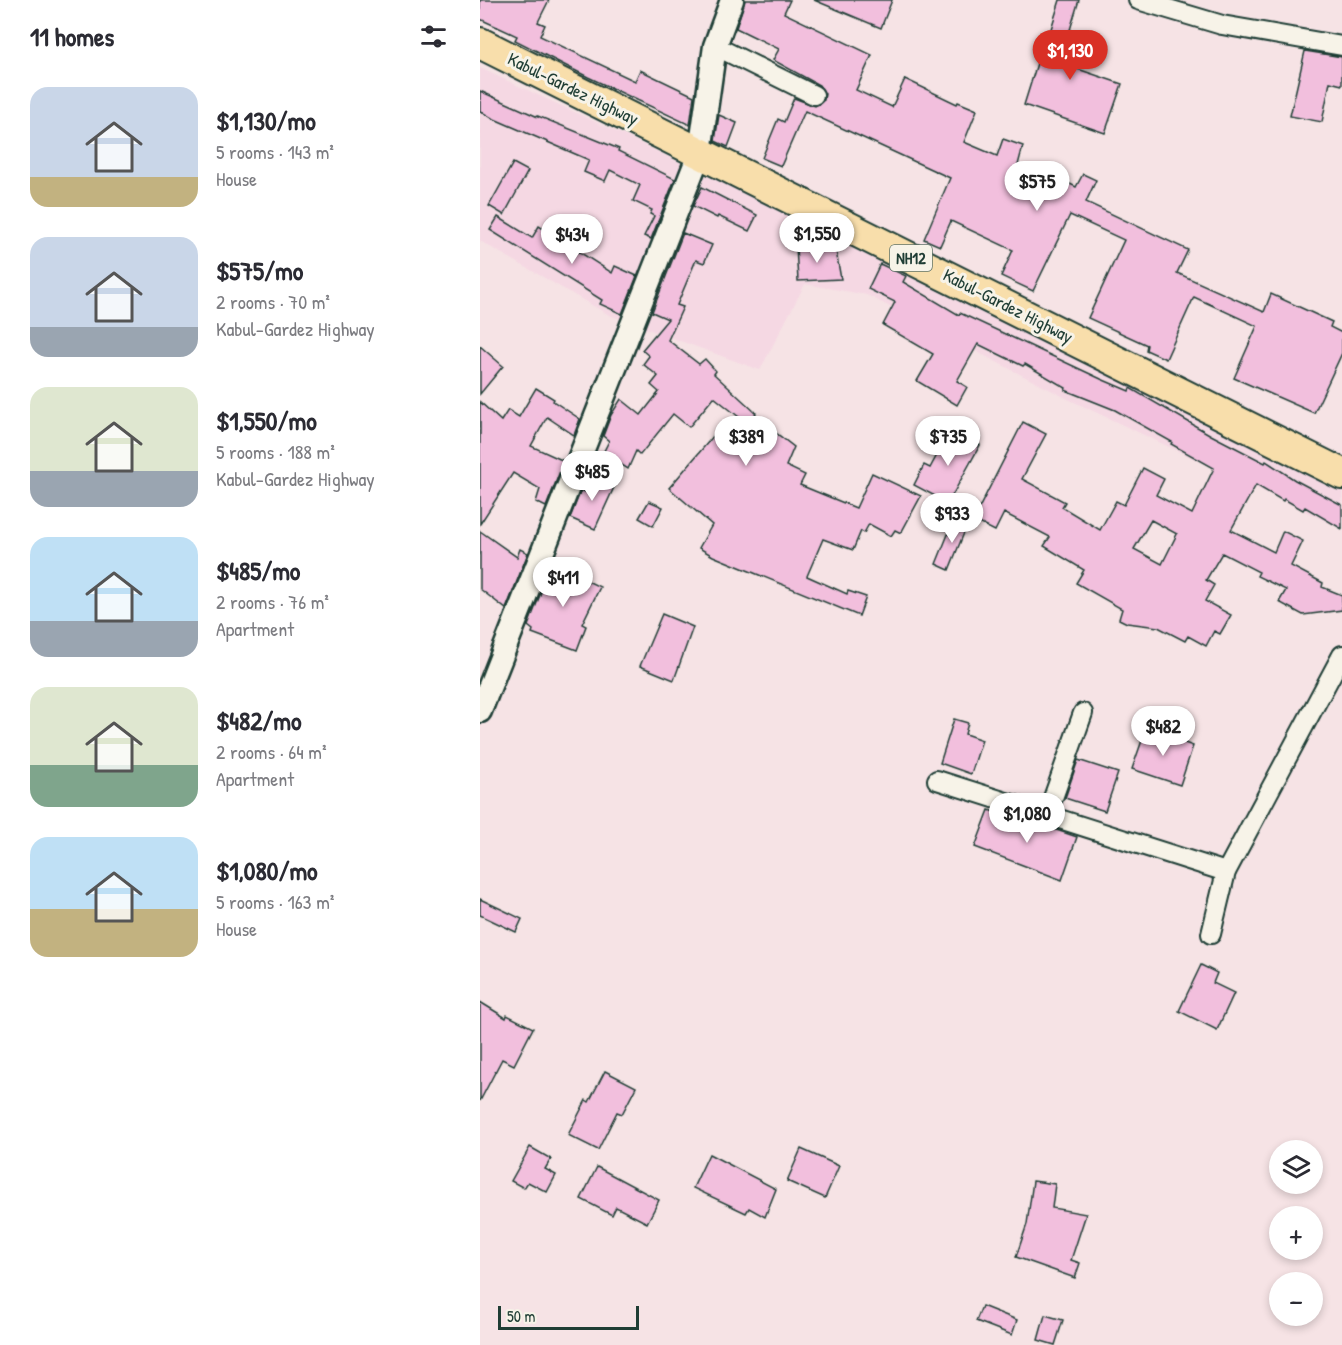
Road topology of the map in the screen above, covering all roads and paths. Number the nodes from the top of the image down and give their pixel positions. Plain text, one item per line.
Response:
1 (732, 0) edge
2 (1138, 0) edge
3 (480, 43) edge
4 (715, 46) junction
5 (1342, 46) edge
6 (814, 95) dead end
7 (700, 152) junction
8 (1342, 474) edge
9 (1342, 655) edge
10 (480, 711) edge
11 (1083, 713) dead end
12 (937, 780) dead end
13 (1047, 815) junction
14 (1226, 872) junction
15 (1211, 933) dead end

1 - 4 street
2 - 5 street
3 - 7 highway, Kabul-Gardez Highway / NH12
4 - 6 street
4 - 7 street
7 - 8 highway, Kabul-Gardez Highway / NH12
7 - 10 street
9 - 14 street
11 - 13 street
12 - 13 street
13 - 14 street
14 - 15 street

